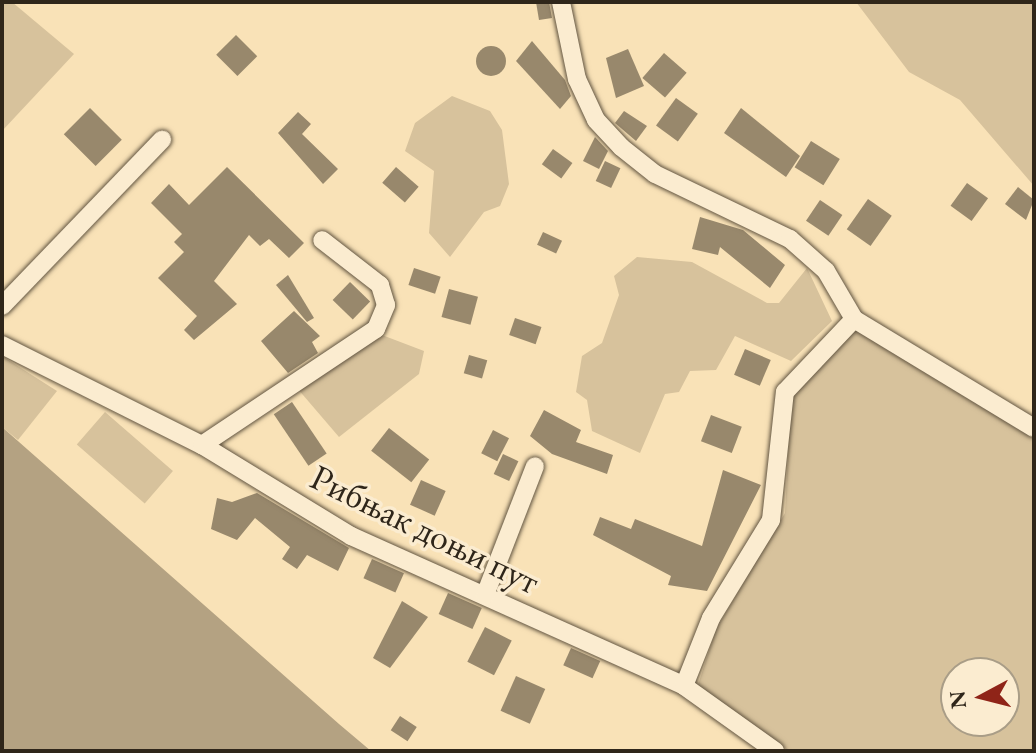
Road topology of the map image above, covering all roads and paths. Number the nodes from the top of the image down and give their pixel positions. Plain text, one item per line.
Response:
1 (561, 2) edge
2 (162, 140) dead end
3 (322, 240) dead end
4 (2, 306) edge
5 (854, 319) junction
6 (2, 345) edge
7 (1034, 428) edge
8 (202, 445) junction
9 (535, 466) dead end
10 (485, 595) junction
11 (684, 686) junction
12 (775, 751) edge

1 - 5 street
2 - 4 street
3 - 8 street
5 - 7 street
5 - 11 street
6 - 8 street, Рибњак доњи пут
8 - 10 street, Рибњак доњи пут
9 - 10 street
10 - 11 street, Рибњак доњи пут
11 - 12 street, Рибњак доњи пут

